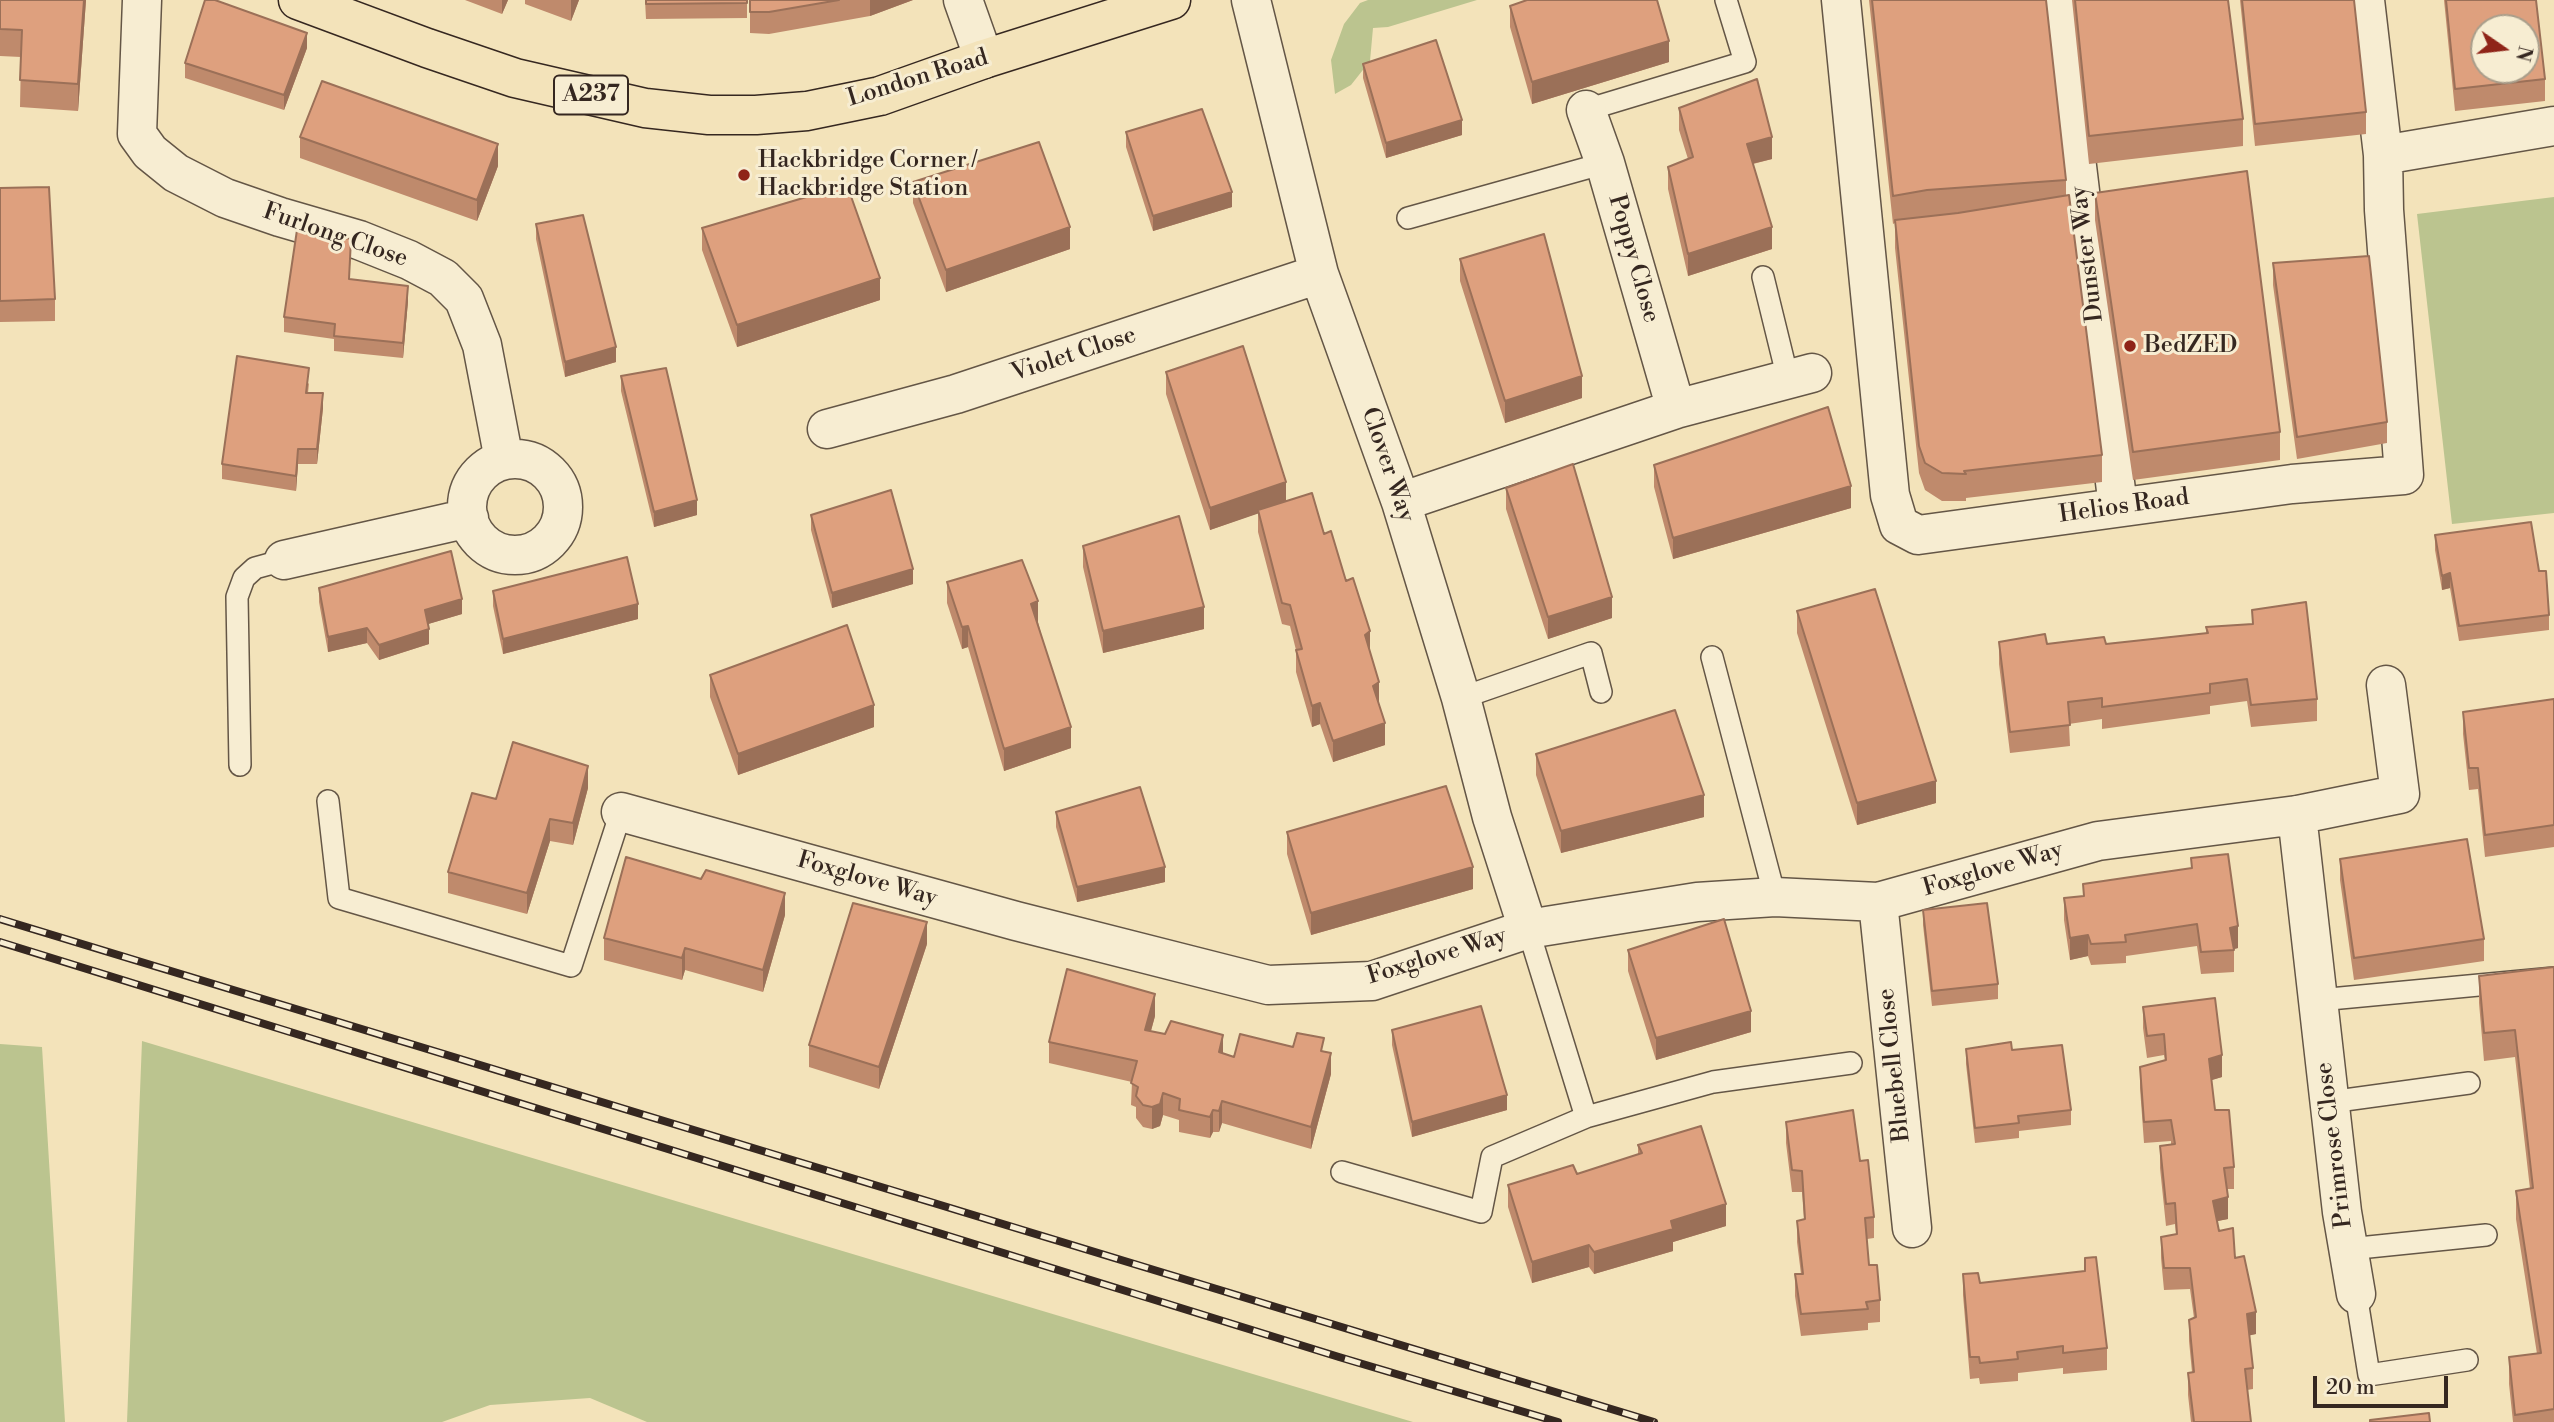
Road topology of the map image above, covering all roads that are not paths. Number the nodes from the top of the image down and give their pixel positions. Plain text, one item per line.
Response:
1 (142, 0) edge
2 (298, 0) edge
3 (963, 0) edge
4 (1171, 0) edge
5 (1251, 0) edge
6 (1726, 0) edge
7 (1841, 0) edge
8 (2057, 0) edge
9 (2365, 0) edge
10 (984, 59) junction
11 (1586, 110) joint
12 (2554, 126) edge
13 (2383, 155) junction
14 (1605, 163) junction
15 (1408, 218) dead end
16 (1319, 274) junction
17 (1763, 277) dead end
18 (1800, 376) joint
19 (1676, 409) junction
20 (827, 429) dead end
21 (504, 460) junction
22 (1401, 502) junction
23 (2118, 507) junction
24 (468, 518) junction
25 (284, 560) joint
26 (1712, 657) dead end
27 (2386, 685) dead end
28 (1601, 692) dead end
29 (1461, 698) junction
30 (240, 765) dead end
31 (328, 800) dead end
32 (621, 812) joint
33 (2297, 815) junction
34 (1775, 897) junction
35 (1878, 902) junction
36 (1528, 929) junction
37 (2554, 978) edge
38 (2319, 1000) junction
39 (1851, 1063) dead end
40 (2469, 1083) dead end
41 (2330, 1102) junction
42 (1586, 1117) junction
43 (1342, 1172) dead end
44 (1912, 1228) dead end
45 (2486, 1236) dead end
46 (2348, 1249) junction
47 (2356, 1294) joint
48 (2467, 1360) dead end

1 - 21 street, Furlong Close
2 - 10 main road, London Road / A237
3 - 10 street
4 - 10 main road, London Road / A237
5 - 16 street, Clover Way
6 - 11 lane
7 - 23 street, Helios Road
8 - 23 street, Dunster Way
9 - 13 street, Helios Road
11 - 14 street, Poppy Close
12 - 13 street
13 - 23 street, Helios Road
14 - 15 lane
14 - 19 street, Poppy Close
16 - 20 street, Violet Close
16 - 22 street, Clover Way
17 - 18 lane
18 - 19 street
19 - 22 street
21 - 24 street
21 - 24 street
22 - 29 street, Clover Way
24 - 25 street
25 - 30 lane
26 - 34 lane
27 - 33 street, Foxglove Way
28 - 29 lane
29 - 36 street, Clover Way
31 - 32 lane, Foxglove Way
32 - 36 street, Foxglove Way
33 - 35 street, Foxglove Way
33 - 38 street, Primrose Close
34 - 35 street, Foxglove Way
34 - 36 street, Foxglove Way
35 - 44 street, Bluebell Close
36 - 42 lane
37 - 38 lane
38 - 41 street, Primrose Close
39 - 42 lane
40 - 41 lane
41 - 46 street, Primrose Close
42 - 43 lane
45 - 46 lane
46 - 47 street, Primrose Close
47 - 48 lane, Primrose Close

